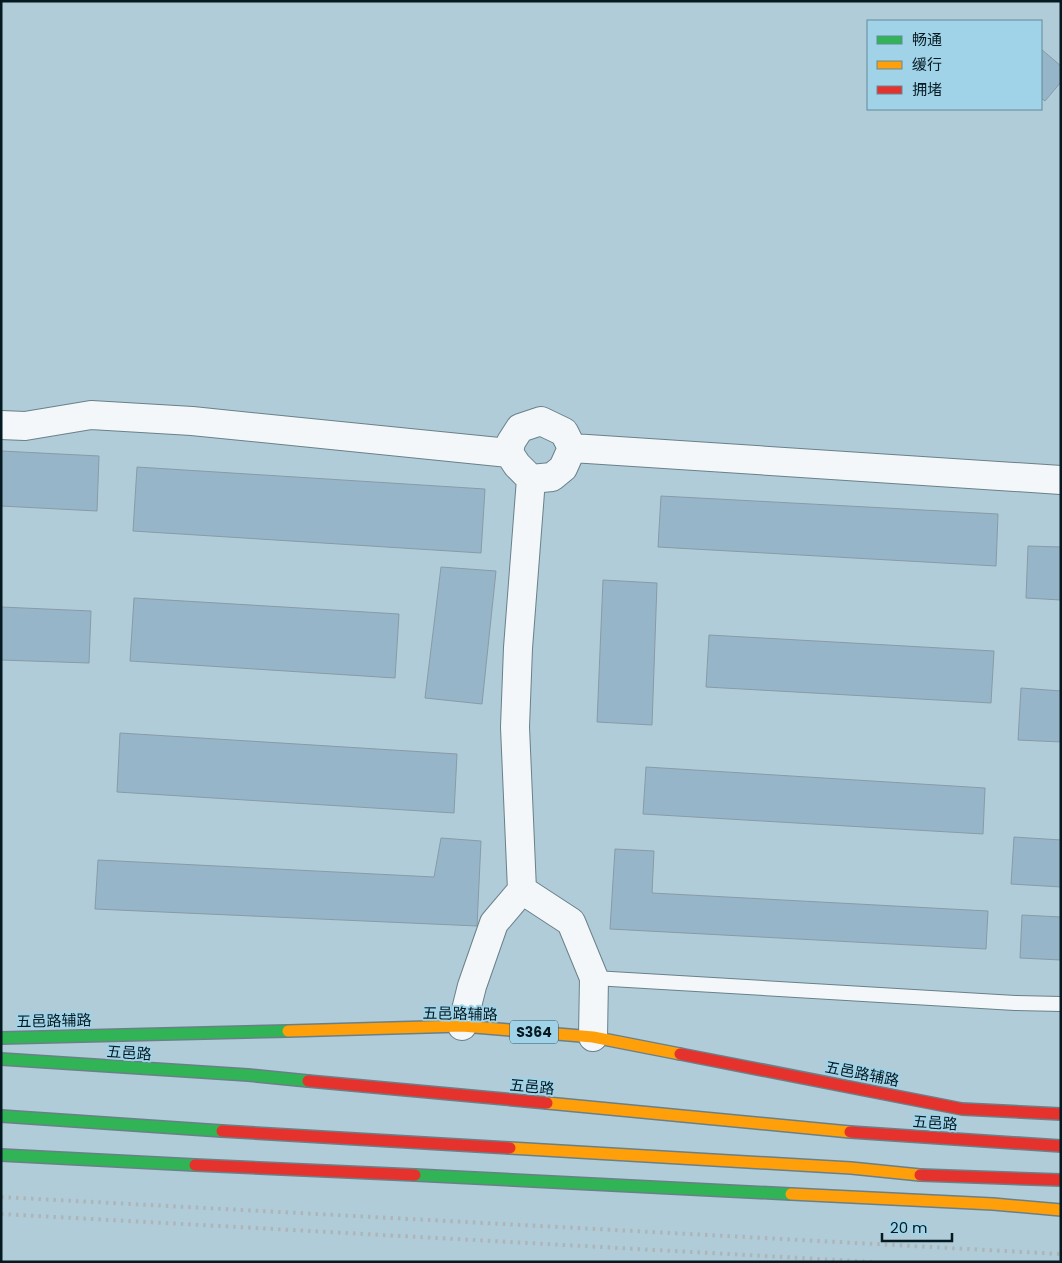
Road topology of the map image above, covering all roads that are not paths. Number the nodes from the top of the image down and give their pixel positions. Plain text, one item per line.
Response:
1 (1, 425) edge
2 (572, 448) junction
3 (510, 453) junction
4 (531, 479) junction
5 (1061, 480) edge
6 (522, 890) junction
7 (594, 978) junction
8 (1061, 1004) edge
9 (462, 1026) junction
10 (593, 1037) junction
11 (1, 1038) edge
12 (1, 1059) edge
13 (1061, 1114) edge
14 (1, 1116) edge
15 (1061, 1136) edge
16 (994, 1142) junction
17 (1061, 1146) edge
18 (1, 1155) edge
19 (932, 1176) junction
20 (1061, 1180) edge
21 (1006, 1189) dead end
22 (1061, 1210) edge

1 - 3 street
2 - 3 street
2 - 4 street
2 - 5 street
3 - 4 street
4 - 6 street
6 - 7 street
6 - 9 street
7 - 8 lane
7 - 10 street
9 - 10 main road, 五邑路辅路 / S364
9 - 11 main road, 五邑路辅路 / S364
10 - 13 main road, 五邑路辅路 / S364
12 - 16 main road, 五邑路
14 - 19 main road
15 - 16 main road
16 - 17 main road, 五邑路
18 - 22 main road
19 - 20 main road
19 - 21 main road

